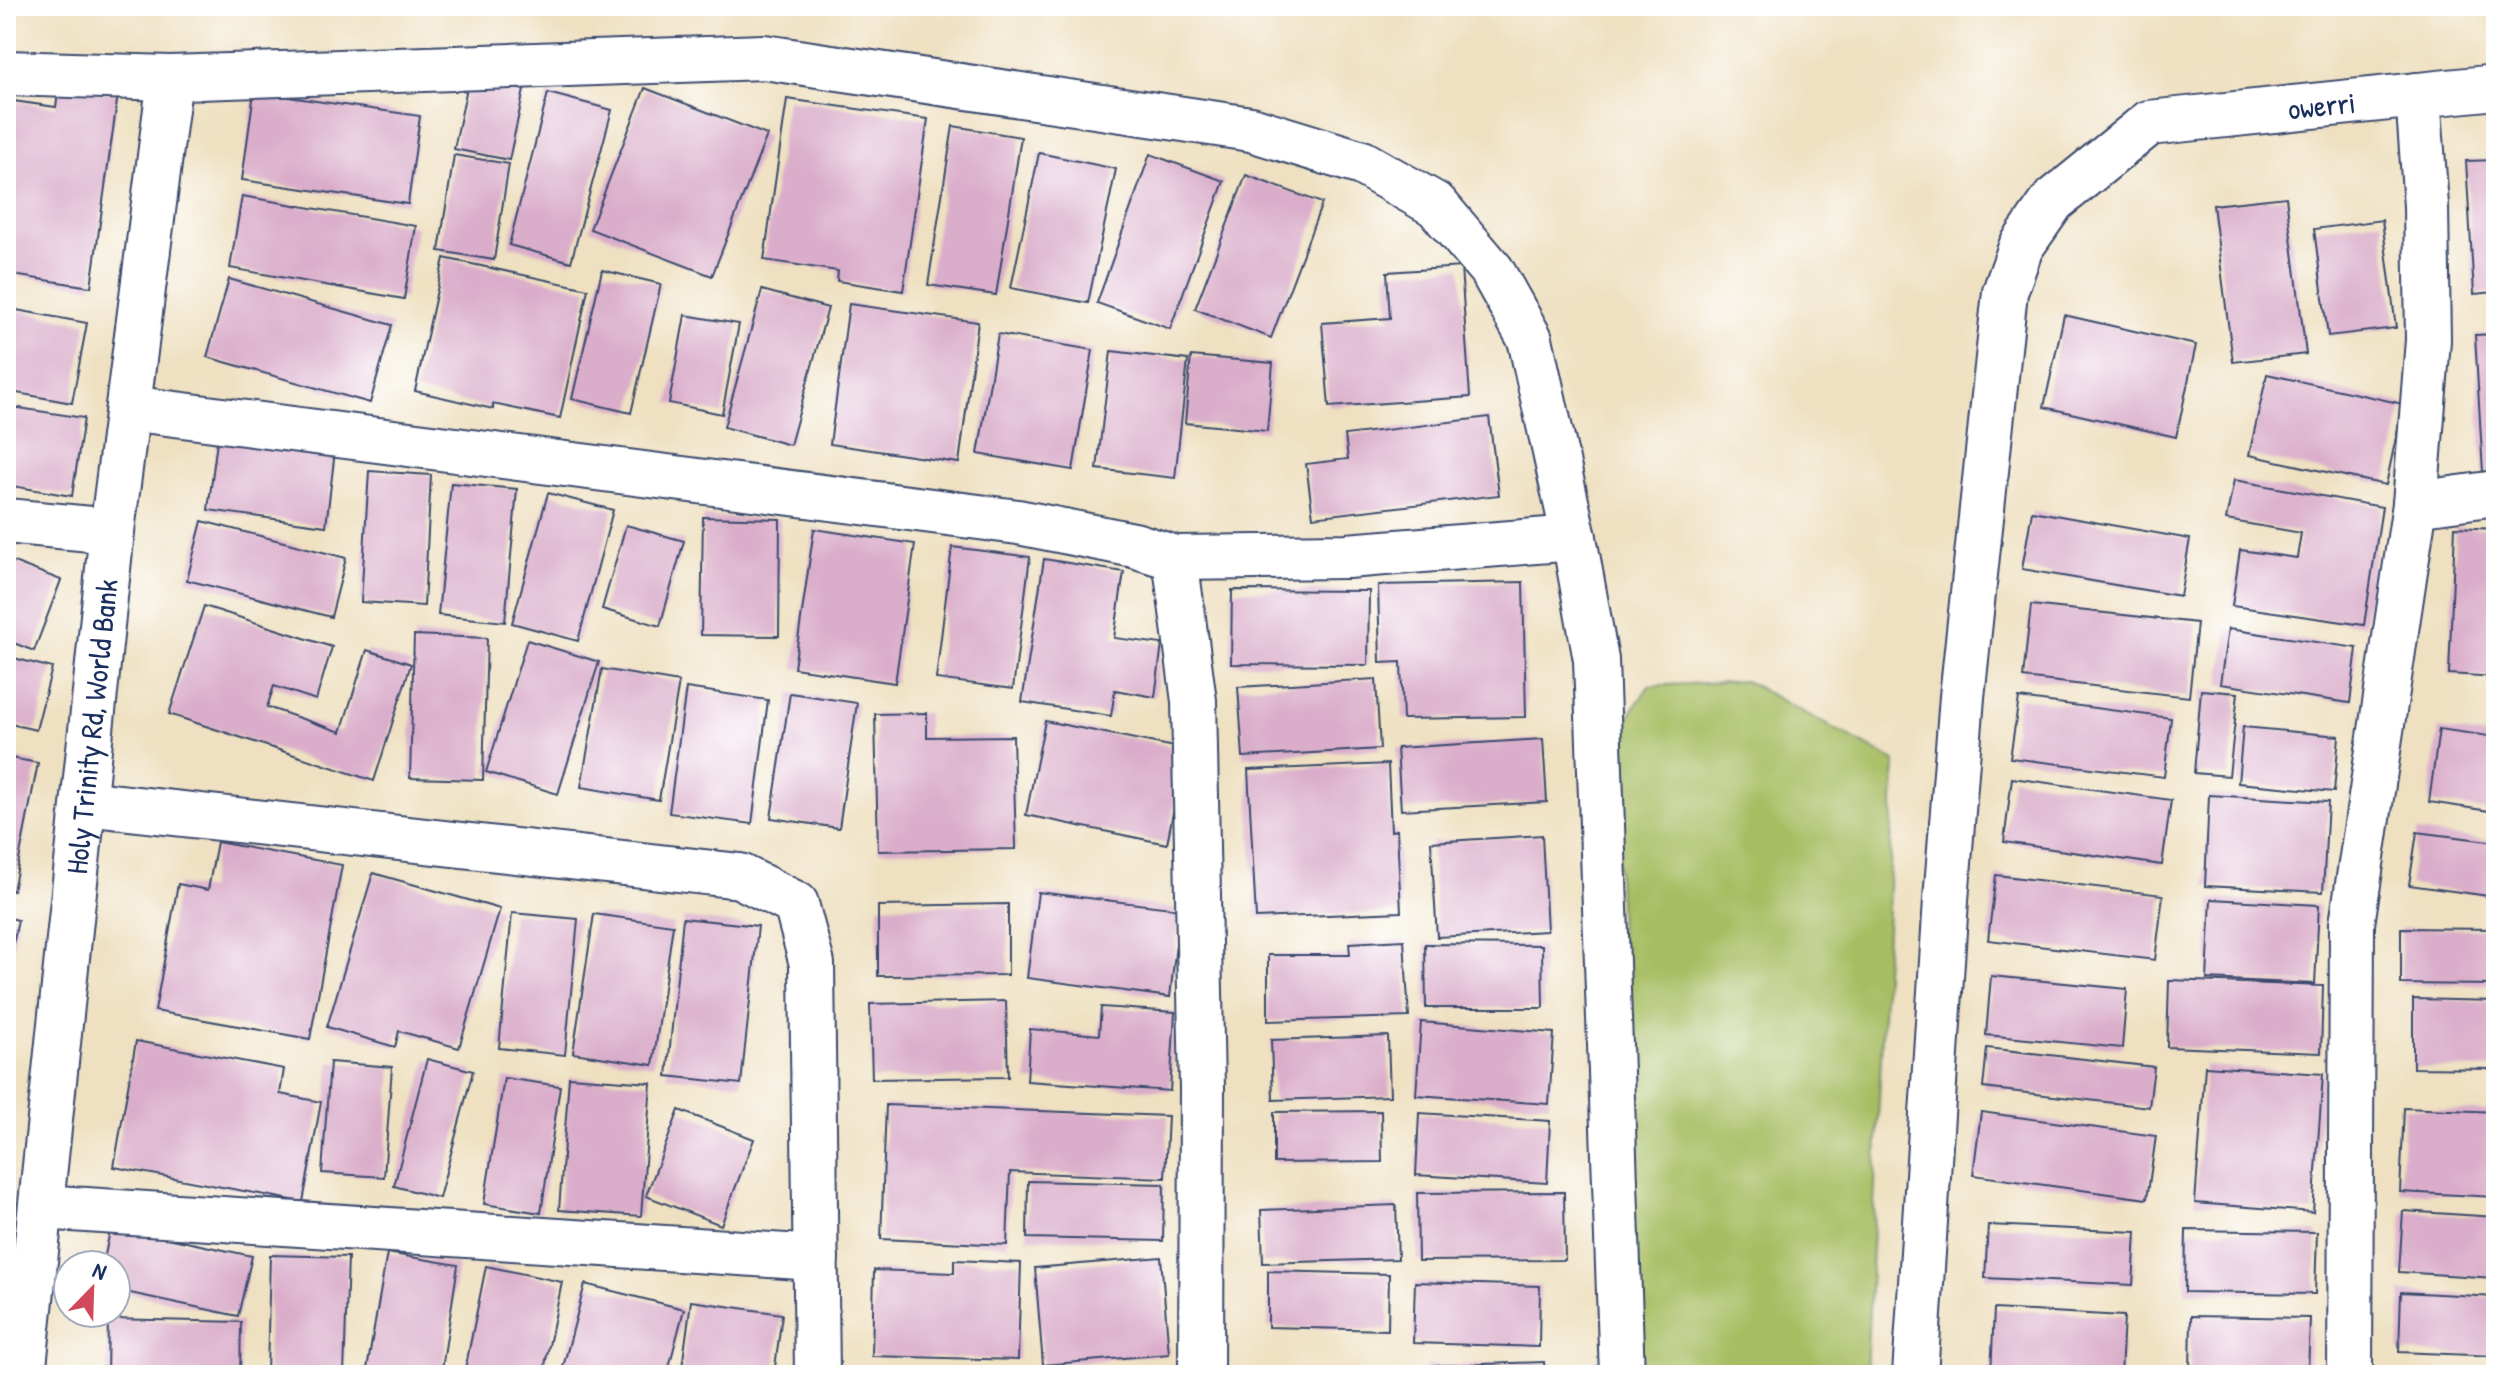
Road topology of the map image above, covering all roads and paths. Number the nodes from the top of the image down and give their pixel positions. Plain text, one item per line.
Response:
1 (6, 73) edge
2 (170, 78) junction
3 (2496, 87) edge
4 (2418, 95) junction
5 (128, 408) junction
6 (2496, 493) edge
7 (2415, 504) junction
8 (6, 521) edge
9 (112, 531) junction
10 (1574, 538) junction
11 (1175, 558) junction
12 (84, 803) junction
13 (41, 1207) junction
14 (816, 1258) junction
15 (23, 1375) edge
16 (817, 1375) edge
17 (1201, 1375) edge
18 (1622, 1375) edge
19 (1915, 1375) edge
20 (2350, 1375) edge

1 - 2 street
2 - 5 street, Holy Trinity Rd, World Bank
2 - 10 street
3 - 4 street, owerri
4 - 7 street
4 - 19 street, owerri
5 - 9 street, Holy Trinity Rd, World Bank
5 - 11 street
6 - 7 street
7 - 20 street
8 - 9 street
9 - 12 street, Holy Trinity Rd, World Bank
10 - 11 street
10 - 18 street
11 - 17 street
12 - 13 street, Holy Trinity Rd, World Bank
12 - 14 street
13 - 14 street
13 - 15 street, Holy Trinity Rd, World Bank
14 - 16 street

